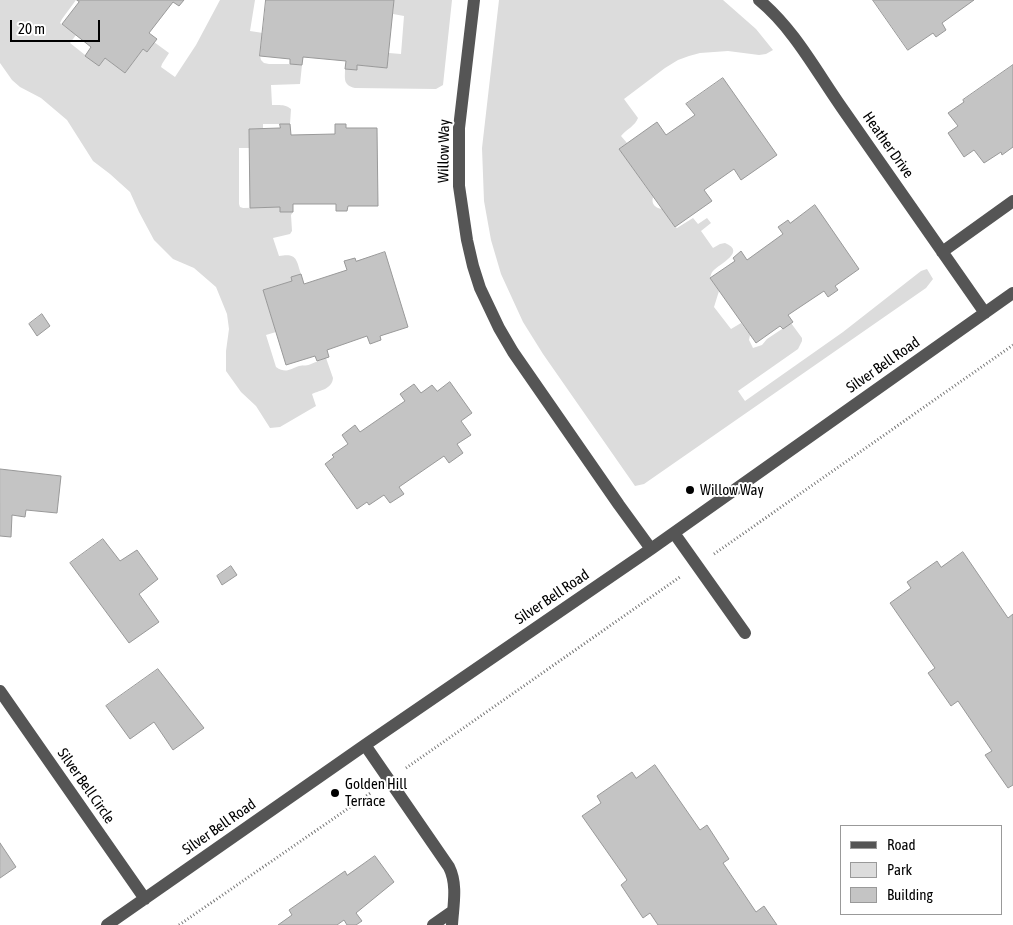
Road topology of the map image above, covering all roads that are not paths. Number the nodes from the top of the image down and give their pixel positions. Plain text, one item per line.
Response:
1 (474, 0) edge
2 (759, 0) edge
3 (1013, 201) edge
4 (942, 252) junction
5 (1013, 293) edge
6 (985, 313) junction
7 (674, 533) junction
8 (651, 549) junction
9 (745, 633) dead end
10 (0, 691) edge
11 (365, 745) junction
12 (145, 899) junction
13 (453, 912) junction
14 (107, 925) edge
15 (433, 925) edge
16 (452, 925) edge

1 - 8 street, Willow Way
2 - 4 street, Heather Drive
3 - 4 street
4 - 6 street, Heather Drive
5 - 6 street, Silver Bell Road
6 - 7 street, Silver Bell Road
7 - 8 street, Silver Bell Road
7 - 9 street
8 - 11 street, Silver Bell Road
10 - 12 street, Silver Bell Circle
11 - 12 street, Silver Bell Road
11 - 13 street
12 - 14 street, Silver Bell Road
13 - 15 street
13 - 16 street

